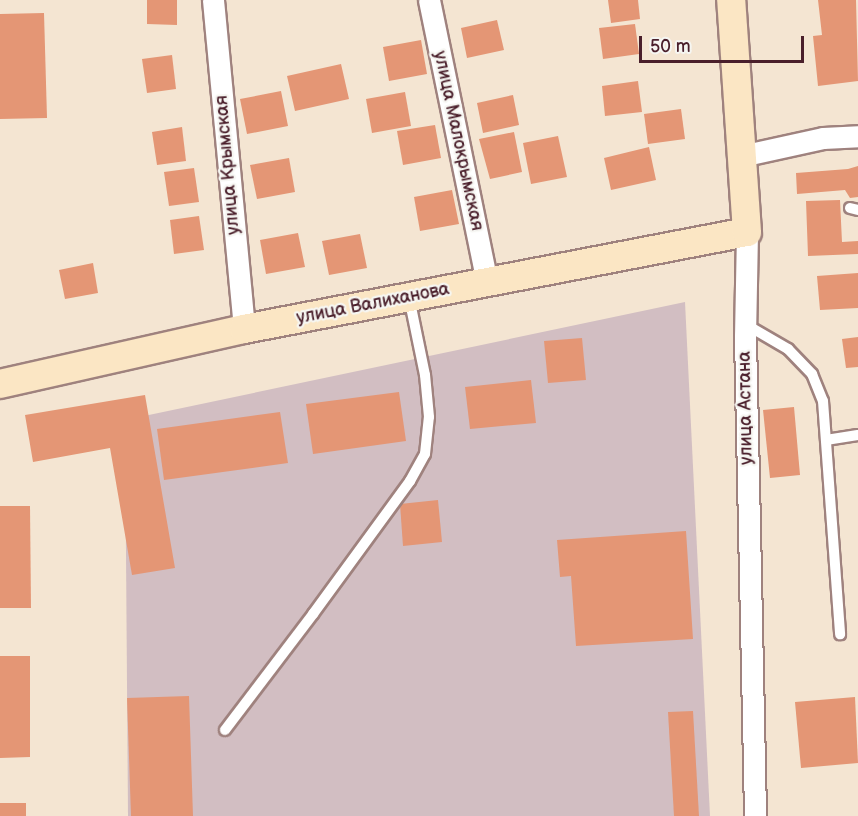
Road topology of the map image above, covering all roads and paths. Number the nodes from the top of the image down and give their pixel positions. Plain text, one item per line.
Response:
1 (213, 0) edge
2 (429, 0) edge
3 (731, 0) edge
4 (858, 136) edge
5 (741, 156) junction
6 (747, 232) junction
7 (487, 282) junction
8 (409, 297) junction
9 (745, 324) junction
10 (244, 329) junction
11 (0, 384) edge
12 (858, 435) edge
13 (826, 440) junction
14 (840, 634) dead end
15 (225, 730) dead end
16 (755, 816) edge

1 - 10 street, улица Крымская
2 - 7 street, улица Малокрымская
3 - 5 main road, улица Астана
4 - 5 street
5 - 6 main road, улица Астана
6 - 7 main road, улица Валиханова
6 - 9 street, улица Астана
7 - 8 main road, улица Валиханова
8 - 10 main road, улица Валиханова
8 - 15 lane
9 - 13 lane
9 - 16 street, улица Астана
10 - 11 main road, улица Валиханова
12 - 13 lane
13 - 14 lane

